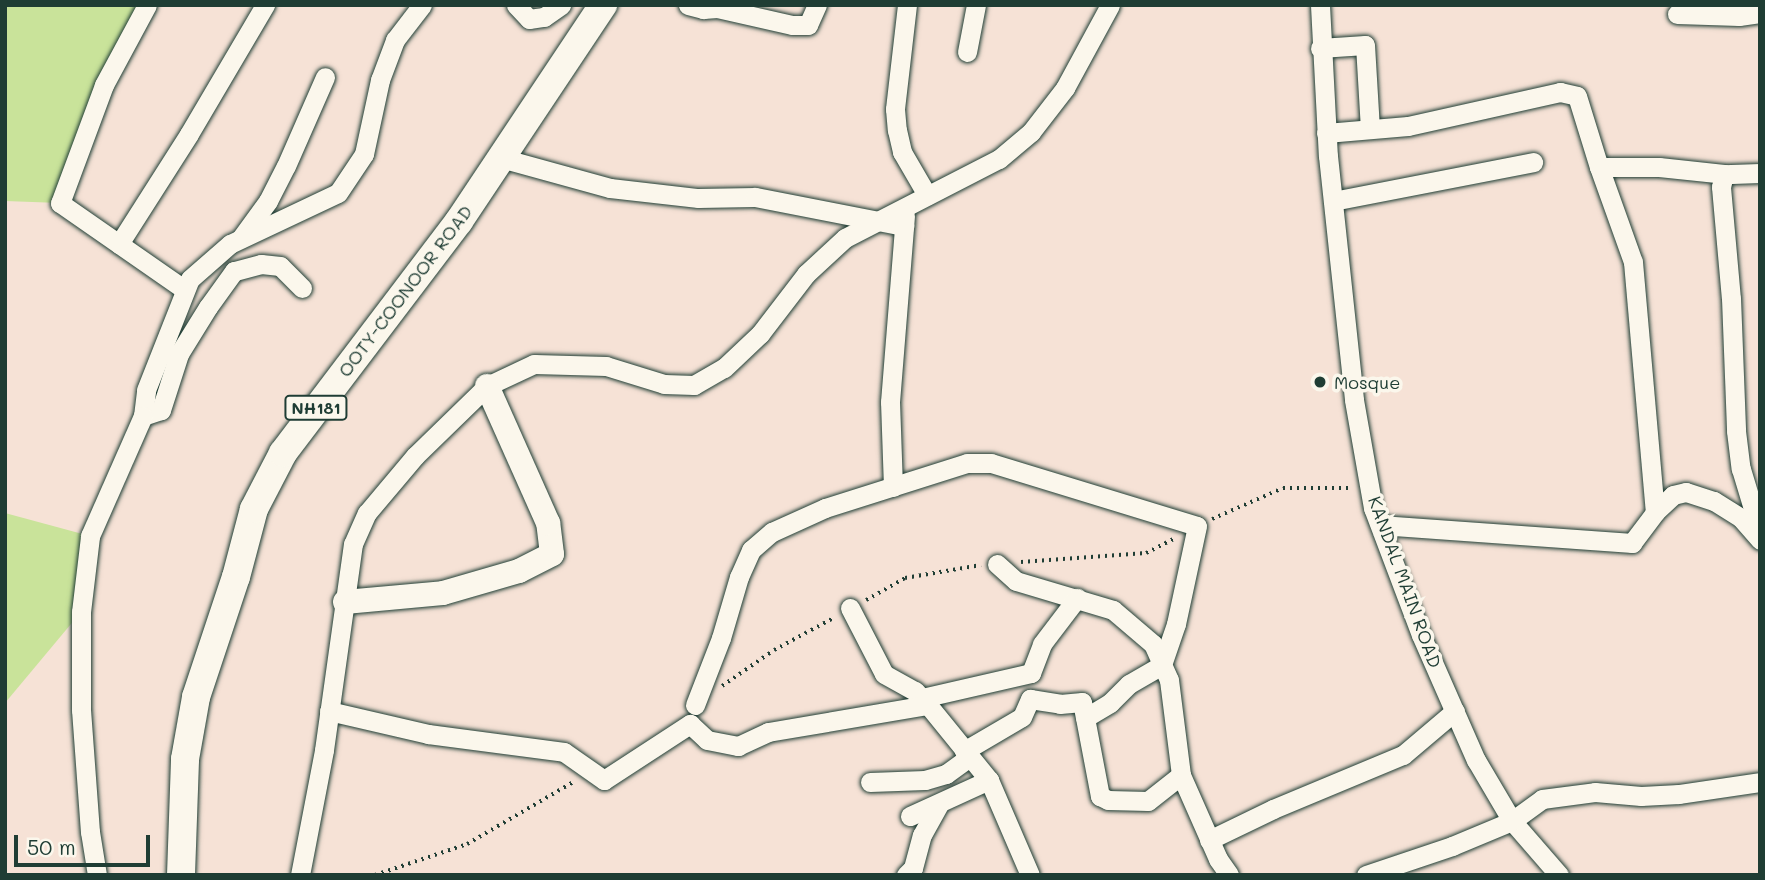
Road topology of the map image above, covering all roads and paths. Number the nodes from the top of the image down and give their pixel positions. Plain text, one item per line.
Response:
1 (147, 5) edge
2 (265, 5) edge
3 (422, 5) edge
4 (516, 5) edge
5 (561, 5) edge
6 (603, 5) edge
7 (688, 5) edge
8 (817, 5) edge
9 (907, 5) edge
10 (976, 5) edge
11 (1110, 5) edge
12 (1320, 5) edge
13 (1760, 13) edge
14 (1677, 14) dead end
15 (1320, 48) junction
16 (967, 52) dead end
17 (325, 77) dead end
18 (1370, 129) junction
19 (1326, 133) junction
20 (501, 158) junction
21 (1533, 162) dead end
22 (1599, 167) junction
23 (1760, 173) edge
24 (1724, 174) junction
25 (927, 195) junction
26 (1333, 201) junction
27 (907, 204) junction
28 (878, 220) junction
29 (904, 226) junction
30 (241, 239) junction
31 (119, 244) junction
32 (302, 288) dead end
33 (185, 290) junction
34 (487, 386) junction
35 (143, 416) junction
36 (893, 487) junction
37 (1655, 512) junction
38 (1380, 525) junction
39 (1760, 531) edge
40 (1760, 540) edge
41 (997, 564) dead end
42 (1077, 598) junction
43 (345, 602) junction
44 (850, 608) dead end
45 (1162, 665) junction
46 (925, 701) junction
47 (695, 705) dead end
48 (329, 711) junction
49 (1455, 711) junction
50 (1085, 718) junction
51 (966, 754) junction
52 (1181, 775) junction
53 (989, 780) junction
54 (870, 782) dead end
55 (1760, 782) edge
56 (939, 804) junction
57 (910, 816) dead end
58 (1512, 821) junction
59 (1209, 840) junction
60 (97, 875) edge
61 (181, 875) edge
62 (300, 875) edge
63 (906, 875) edge
64 (1030, 875) edge
65 (1229, 875) edge
66 (1366, 875) edge
67 (1559, 875) edge

1 - 31 street
2 - 31 street
3 - 30 street
4 - 5 street
6 - 20 highway, OOTY-COONOOR ROAD / NH181
7 - 8 street
9 - 25 street
10 - 16 street
11 - 25 street
12 - 15 street, KANDAL MAIN ROAD
13 - 14 street
15 - 18 street
15 - 19 street, KANDAL MAIN ROAD
17 - 30 street
18 - 19 street
18 - 22 street
19 - 26 street, KANDAL MAIN ROAD
20 - 28 street
20 - 61 highway, OOTY-COONOOR ROAD / NH181
21 - 26 street
22 - 24 street
22 - 37 street
23 - 24 street
24 - 39 street
25 - 27 street
26 - 38 street, KANDAL MAIN ROAD
27 - 28 street
27 - 29 street
28 - 29 street
28 - 34 street
29 - 36 street
30 - 33 street
31 - 33 street
32 - 35 street
33 - 35 street
34 - 43 street
34 - 43 main road
35 - 60 street
36 - 45 street
36 - 47 street
37 - 38 street
37 - 40 street
38 - 49 street, KANDAL MAIN ROAD
41 - 42 street
42 - 45 street
42 - 46 street
43 - 48 street
44 - 46 street
45 - 50 street
45 - 52 street
46 - 48 street
46 - 51 street
48 - 62 street
49 - 58 street, KANDAL MAIN ROAD
49 - 59 street
50 - 51 street
50 - 52 street
51 - 53 street
51 - 54 street
52 - 59 street
53 - 56 street
53 - 64 street
55 - 58 street
56 - 57 street
56 - 63 street
58 - 66 street
58 - 67 street, KANDAL MAIN ROAD
59 - 65 street

